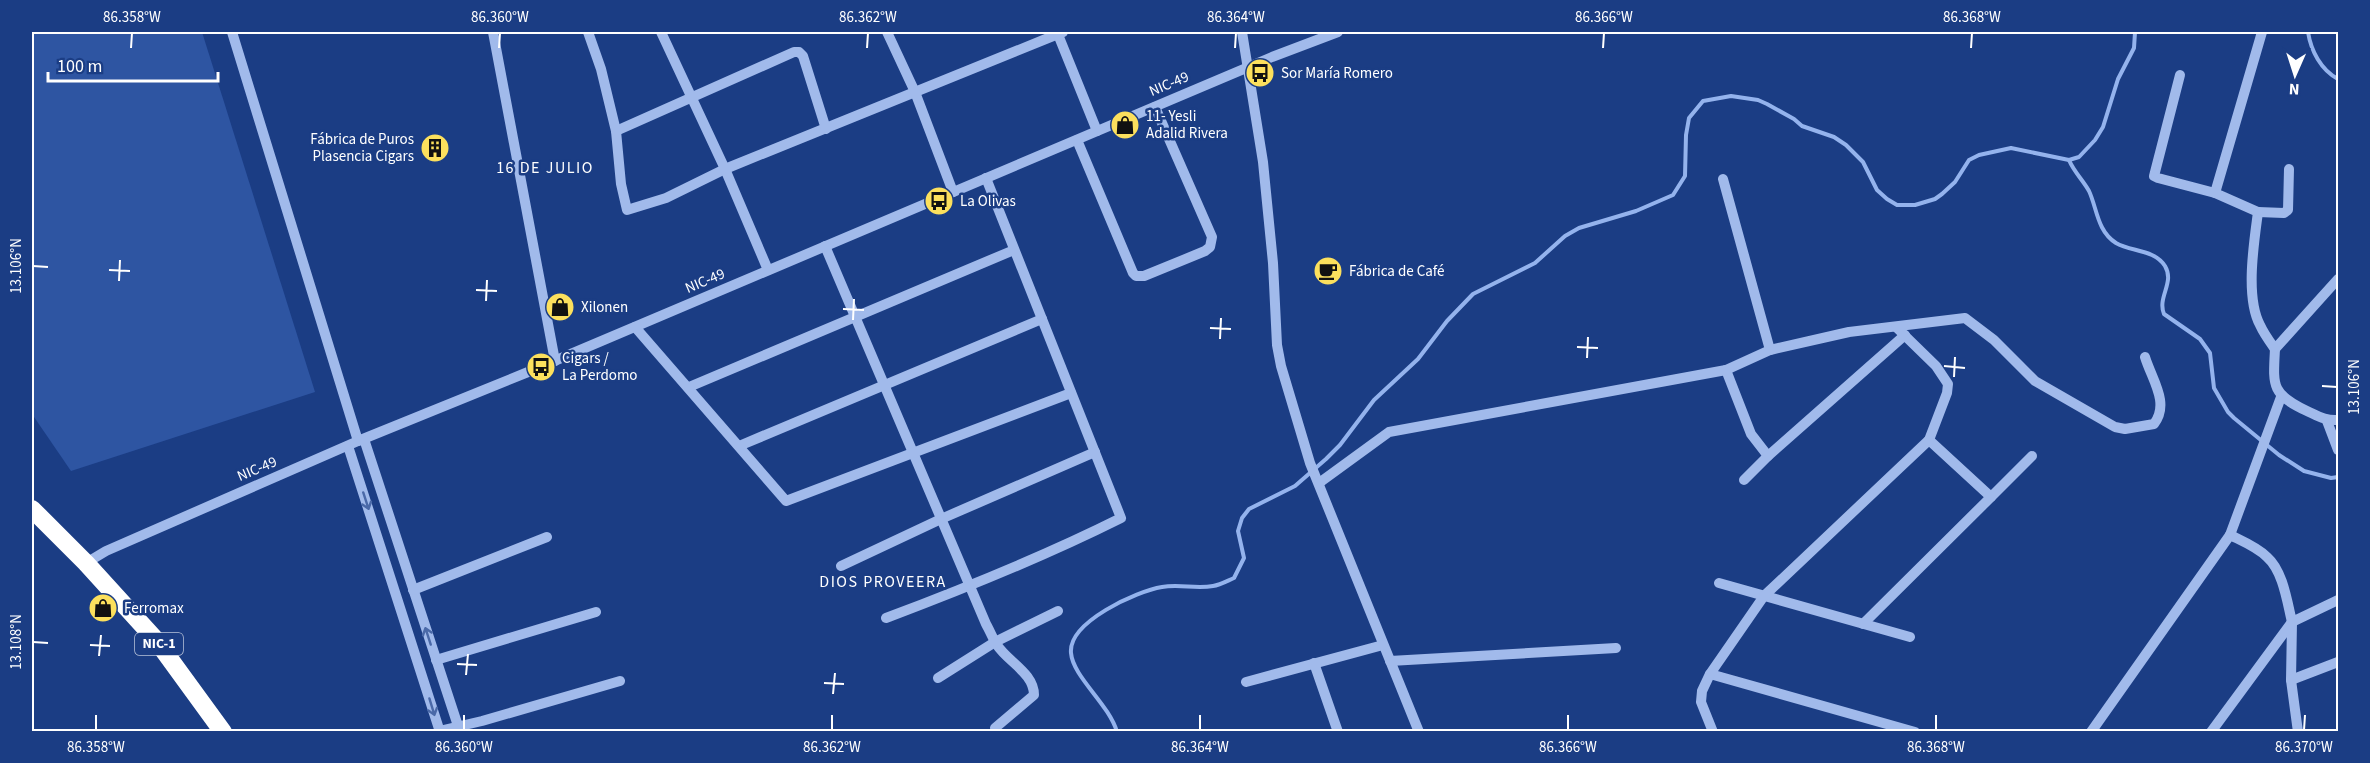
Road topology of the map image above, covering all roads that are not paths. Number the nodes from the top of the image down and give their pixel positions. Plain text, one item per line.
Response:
1 (232, 32) edge
2 (493, 32) edge
3 (588, 32) edge
4 (661, 32) edge
5 (887, 32) edge
6 (1059, 32) edge
7 (1242, 32) edge
8 (1338, 32) edge
9 (2262, 32) edge
10 (1249, 67) junction
11 (2180, 75) dead end
12 (915, 93) junction
13 (692, 97) junction
14 (1155, 107) junction
15 (826, 129) junction
16 (616, 131) junction
17 (1097, 131) junction
18 (1077, 140) junction
19 (2289, 169) dead end
20 (725, 170) junction
21 (986, 178) junction
22 (1723, 179) dead end
23 (953, 192) junction
24 (2215, 193) junction
25 (2258, 212) junction
26 (825, 246) junction
27 (1014, 250) junction
28 (768, 270) junction
29 (2338, 279) edge
30 (856, 318) junction
31 (1042, 319) junction
32 (635, 327) junction
33 (1896, 327) junction
34 (1905, 335) junction
35 (1770, 350) junction
36 (2275, 350) junction
37 (2145, 357) dead end
38 (555, 361) junction
39 (1726, 370) junction
40 (884, 386) junction
41 (689, 387) junction
42 (1071, 393) junction
43 (2281, 396) junction
44 (2333, 421) edge
45 (1929, 440) junction
46 (357, 442) junction
47 (739, 446) junction
48 (2338, 450) edge
49 (1095, 452) junction
50 (913, 454) junction
51 (1768, 456) junction
52 (2032, 456) dead end
53 (1317, 479) junction
54 (1744, 480) dead end
55 (1991, 496) junction
56 (32, 509) edge
57 (941, 519) junction
58 (2230, 535) junction
59 (547, 537) dead end
60 (86, 563) junction
61 (842, 566) dead end
62 (1719, 583) dead end
63 (969, 587) junction
64 (413, 590) junction
65 (1764, 596) junction
66 (2338, 600) edge
67 (1058, 611) dead end
68 (596, 612) dead end
69 (886, 618) dead end
70 (2292, 622) junction
71 (1863, 624) junction
72 (1910, 638) dead end
73 (995, 642) junction
74 (1383, 645) junction
75 (1617, 648) dead end
76 (436, 660) junction
77 (1390, 661) junction
78 (2338, 662) edge
79 (1314, 663) junction
80 (1710, 674) junction
81 (938, 678) dead end
82 (2291, 680) junction
83 (620, 681) dead end
84 (1246, 682) dead end
85 (1875, 720) junction
86 (484, 726) edge
87 (995, 728) dead end
88 (460, 729) edge
89 (439, 731) edge
90 (223, 732) edge
91 (1338, 732) edge
92 (1419, 732) edge
93 (1713, 732) edge
94 (1868, 732) edge
95 (1915, 732) edge
96 (2091, 732) edge
97 (2211, 732) edge
98 (2298, 732) edge

1 - 46 street
2 - 38 street
3 - 16 street
4 - 13 street
5 - 12 street
6 - 12 street
6 - 17 street
7 - 10 street
8 - 10 street, NIC-49 / NIC-49
9 - 24 street
10 - 14 street, NIC-49 / NIC-49
10 - 53 street
11 - 24 street
12 - 15 street
12 - 23 street
13 - 15 street
13 - 16 street
13 - 20 street
14 - 17 street, NIC-49 / NIC-49
14 - 18 street
15 - 20 street
16 - 20 street
17 - 18 street, NIC-49 / NIC-49
18 - 21 street, NIC-49 / NIC-49
19 - 25 street
20 - 28 street
21 - 23 street, NIC-49 / NIC-49
21 - 27 street
22 - 35 street
23 - 26 street, NIC-49 / NIC-49
24 - 25 street
25 - 36 street
26 - 28 street, NIC-49 / NIC-49
26 - 30 street
27 - 30 street
27 - 31 street
28 - 32 street, NIC-49 / NIC-49
29 - 36 street
30 - 40 street
30 - 41 street
31 - 40 street
31 - 42 street
32 - 38 street, NIC-49 / NIC-49
32 - 41 street
33 - 34 street
33 - 35 street
33 - 37 street
34 - 45 street
34 - 51 street
35 - 39 street
36 - 43 street
38 - 46 street, NIC-49 / NIC-49
39 - 51 street
39 - 53 street
40 - 47 street
40 - 50 street
41 - 47 street
42 - 49 street
42 - 50 street
43 - 44 street
43 - 58 street
44 - 48 street
45 - 55 street
45 - 65 street
46 - 60 street, NIC-49 / NIC-49
46 - 64 street
46 -> 89 street
47 - 50 street
49 - 57 street
49 - 63 street
50 - 57 street
51 - 54 street
52 - 55 street
53 - 74 street
55 - 71 street
56 - 60 highway, NIC-1
57 - 61 street
57 - 63 street
58 - 70 street
58 - 96 street
59 - 64 street
60 - 90 highway, NIC-1
62 - 65 street
63 - 69 street
63 - 73 street
76 -> 64 street
65 - 71 street
65 - 80 street
66 - 70 street
67 - 73 street
68 - 76 street
70 - 82 street
70 - 97 street
71 - 72 street
73 - 81 street
73 - 87 street
74 - 77 street
74 - 79 street
75 - 77 street
76 - 88 street
77 - 92 street
78 - 82 street
79 - 84 street
79 - 91 street
80 - 85 street
80 - 93 street
82 - 98 street
83 - 86 street
85 - 94 street
85 - 95 street
86 - 88 street
88 - 89 street

